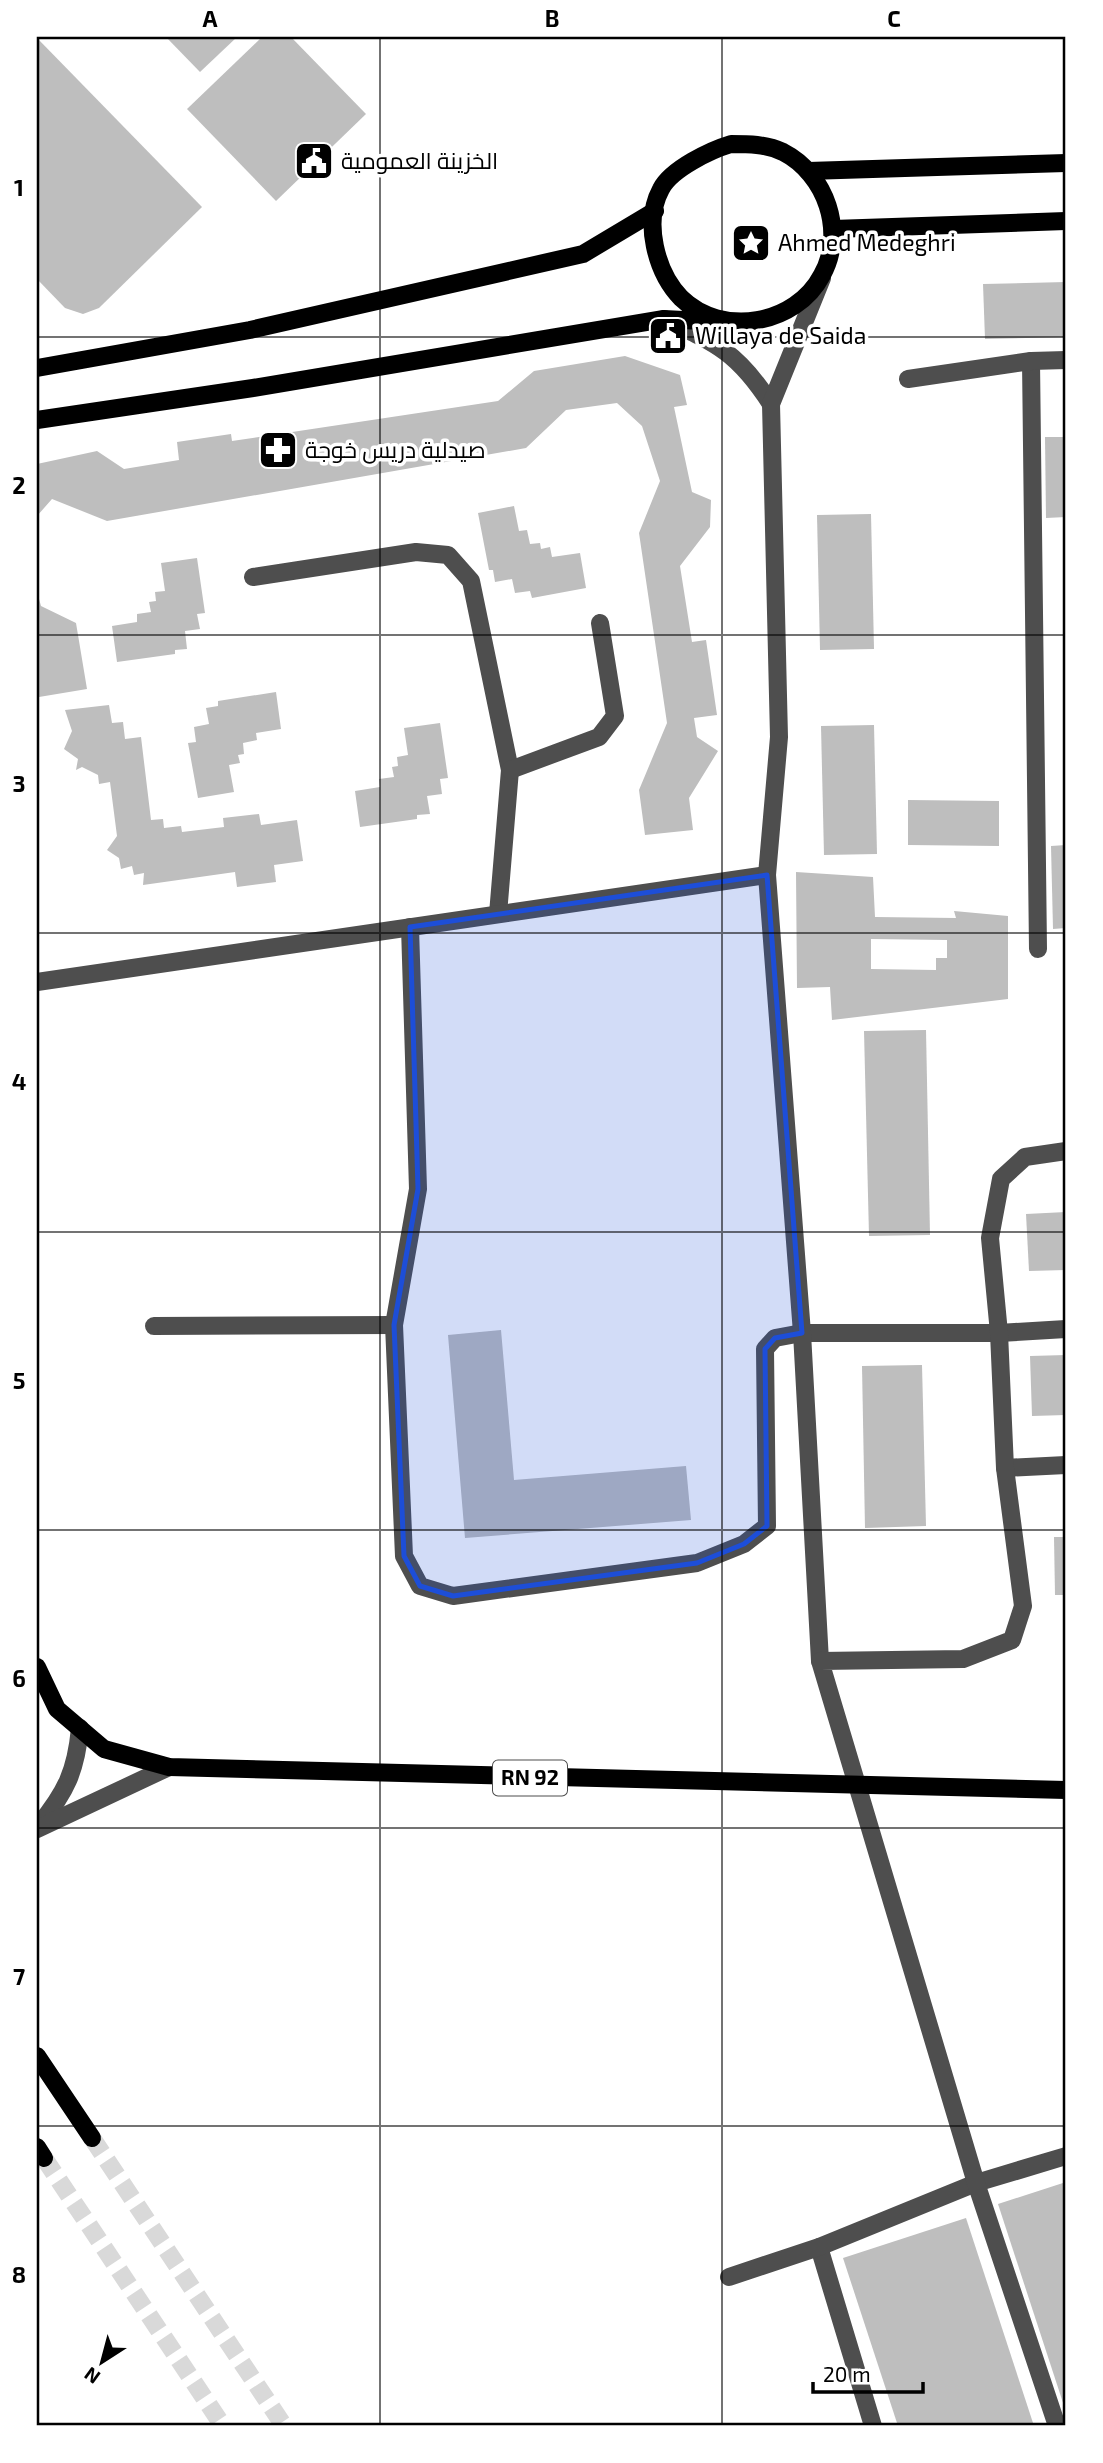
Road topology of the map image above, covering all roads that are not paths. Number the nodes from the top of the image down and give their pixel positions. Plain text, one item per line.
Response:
1 (1066, 163) edge
2 (808, 171) junction
3 (655, 211) junction
4 (1066, 221) edge
5 (833, 229) junction
6 (824, 272) junction
7 (664, 319) junction
8 (740, 323) junction
9 (1066, 360) edge
10 (1031, 362) junction
11 (37, 368) edge
12 (908, 379) dead end
13 (771, 404) junction
14 (37, 419) edge
15 (253, 577) dead end
16 (600, 622) dead end
17 (510, 770) junction
18 (767, 875) junction
19 (498, 914) junction
20 (410, 927) junction
21 (1038, 948) dead end
22 (37, 982) edge
23 (1066, 1151) edge
24 (394, 1325) junction
25 (154, 1326) dead end
26 (1066, 1329) edge
27 (802, 1333) junction
28 (999, 1333) junction
29 (1066, 1465) edge
30 (1005, 1468) junction
31 (820, 1661) junction
32 (37, 1667) edge
33 (80, 1728) junction
34 (169, 1768) junction
35 (859, 1786) junction
36 (1066, 1790) edge
37 (37, 1828) edge
38 (37, 2056) edge
39 (92, 2138) tunnel mouth
40 (1066, 2156) edge
41 (976, 2183) junction
42 (819, 2247) junction
43 (729, 2277) dead end
44 (873, 2426) edge
45 (1057, 2426) edge

1 - 2 main road
2 - 3 main road
2 - 5 main road
3 - 8 main road
3 - 11 main road
4 - 5 main road
5 - 6 main road
6 - 8 main road
6 - 13 street
7 - 8 main road
7 - 13 street
7 - 14 main road
9 - 10 street
10 - 12 street
10 - 21 street
13 - 18 street
15 - 17 street
16 - 17 street
17 - 19 street
18 - 19 street
18 - 27 street
19 - 20 street
20 - 22 street
20 - 24 street
23 - 28 street
24 - 25 street
24 - 27 street
26 - 28 street
27 - 28 street
27 - 31 street
28 - 30 street
29 - 30 street
30 - 31 street
31 - 35 street
32 - 33 main road, RN 92
33 - 34 main road, RN 92
33 - 37 street
34 - 35 main road, RN 92
34 - 37 street
35 - 36 main road, RN 92
35 - 41 street
38 - 39 main road
40 - 41 street
41 - 42 street
41 - 45 street
42 - 43 street
42 - 44 street

